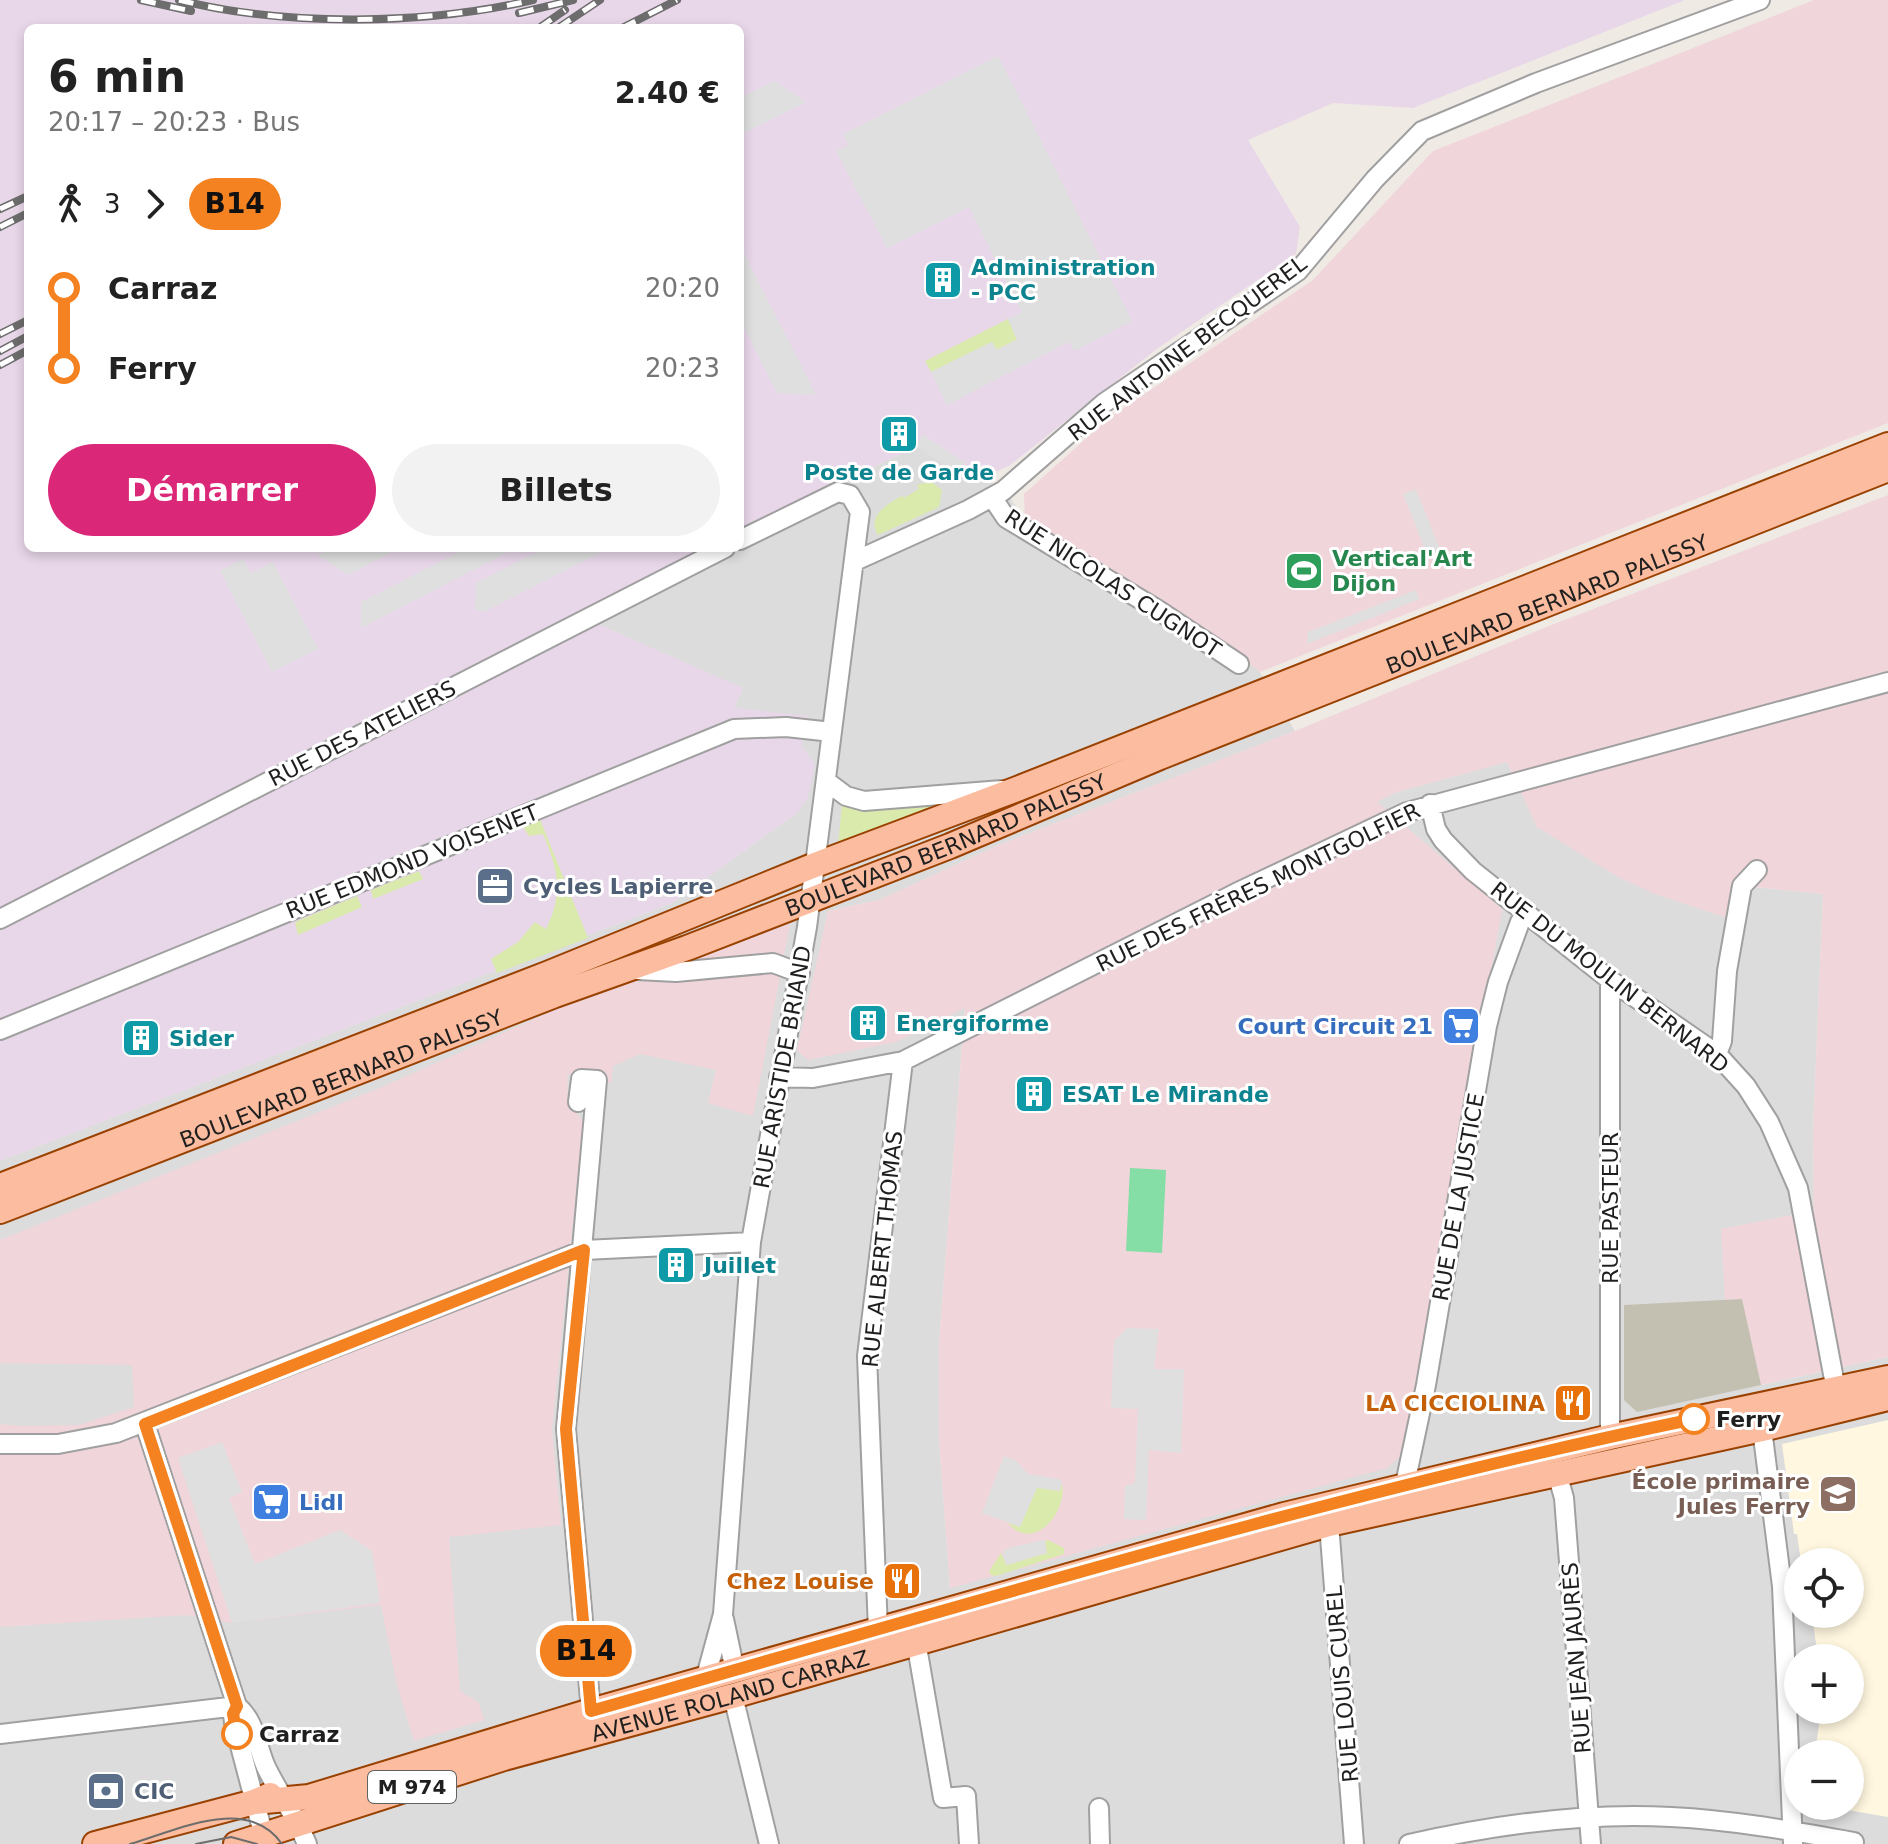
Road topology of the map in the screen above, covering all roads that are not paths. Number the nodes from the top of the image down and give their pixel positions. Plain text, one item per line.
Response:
1 (1760, 0) edge
2 (1888, 445) edge
3 (1888, 469) edge
4 (992, 497) junction
5 (744, 538) edge
6 (717, 552) edge
7 (855, 561) junction
8 (1239, 664) dead end
9 (1888, 682) edge
10 (832, 732) junction
11 (826, 781) junction
12 (1017, 789) junction
13 (1430, 804) junction
14 (815, 865) junction
15 (1757, 870) dead end
16 (811, 901) junction
17 (1526, 915) junction
18 (0, 919) edge
19 (630, 969) junction
20 (800, 973) junction
21 (1610, 980) junction
22 (0, 1030) edge
23 (1717, 1054) junction
24 (903, 1061) junction
25 (779, 1077) junction
26 (578, 1102) dead end
27 (0, 1186) edge
28 (0, 1211) edge
29 (751, 1242) junction
30 (584, 1250) junction
31 (1888, 1378) edge
32 (1836, 1390) junction
33 (1888, 1398) edge
34 (145, 1424) junction
35 (1762, 1429) junction
36 (1610, 1437) junction
37 (0, 1444) edge
38 (1557, 1473) junction
39 (1405, 1484) junction
40 (1329, 1524) junction
41 (723, 1614) junction
42 (878, 1630) junction
43 (916, 1641) junction
44 (705, 1680) junction
45 (734, 1683) junction
46 (237, 1706) junction
47 (591, 1711) junction
48 (0, 1734) edge
49 (500, 1749) junction
50 (283, 1795) junction
51 (254, 1802) junction
52 (1099, 1808) dead end
53 (1589, 1818) junction
54 (308, 1828) edge
55 (1794, 1838) edge
56 (265, 1839) edge
57 (1854, 1842) dead end
58 (95, 1844) edge
59 (236, 1844) edge
60 (769, 1844) edge
61 (969, 1844) edge
62 (1100, 1844) edge
63 (1354, 1844) edge
64 (1409, 1844) edge
65 (1591, 1844) edge

1 - 4 street, RUE ANTOINE BECQUEREL
2 - 12 main road, BOULEVARD BERNARD PALISSY
3 - 16 main road, BOULEVARD BERNARD PALISSY
4 - 7 street, RUE ANTOINE BECQUEREL
4 - 8 street, RUE NICOLAS CUGNOT
5 - 7 street, RUE ARISTIDE BRIAND
6 - 18 street, RUE DES ATELIERS
7 - 10 street, RUE ARISTIDE BRIAND
9 - 13 street, RUE DES FRÈRES MONTGOLFIER
10 - 11 street, RUE ARISTIDE BRIAND
10 - 22 street, RUE EDMOND VOISENET
11 - 12 street, BOULEVARD BERNARD PALISSY
11 - 14 street, RUE ARISTIDE BRIAND
12 - 14 main road, BOULEVARD BERNARD PALISSY
13 - 17 street, RUE DU MOULIN BERNARD
13 - 24 street, RUE DES FRÈRES MONTGOLFIER
14 - 16 street, RUE ARISTIDE BRIAND
14 - 27 main road, BOULEVARD BERNARD PALISSY
15 - 23 street
16 - 19 main road, BOULEVARD BERNARD PALISSY
16 - 20 street, RUE ARISTIDE BRIAND
17 - 21 street, RUE DU MOULIN BERNARD
17 - 39 street, RUE DE LA JUSTICE
19 - 20 street
19 - 28 main road, BOULEVARD BERNARD PALISSY
20 - 25 street, RUE ARISTIDE BRIAND
21 - 23 street, RUE DU MOULIN BERNARD
21 - 36 street, RUE PASTEUR
23 - 32 street, RUE DU MOULIN BERNARD
24 - 25 street, RUE DES FRÈRES MONTGOLFIER
24 - 42 street, RUE ALBERT THOMAS
25 - 29 street, RUE ARISTIDE BRIAND
26 - 30 street
29 - 30 street
29 - 41 street, RUE ARISTIDE BRIAND
30 - 34 street
30 - 47 street
31 - 32 main road, AVENUE ROLAND CARRAZ / M 974
32 - 36 main road, AVENUE ROLAND CARRAZ / M 974
33 - 35 main road, AVENUE ROLAND CARRAZ / M 974
34 - 37 street
34 - 46 street
35 - 38 main road, AVENUE ROLAND CARRAZ / M 974
35 - 55 street
36 - 38 main road
36 - 39 main road, AVENUE ROLAND CARRAZ / M 974
38 - 40 main road, AVENUE ROLAND CARRAZ / M 974
38 - 53 street, RUE JEAN JAURÈS
39 - 42 main road, AVENUE ROLAND CARRAZ / M 974
40 - 43 main road, AVENUE ROLAND CARRAZ / M 974
40 - 63 street, RUE LOUIS CUREL
41 - 44 street, RUE ARISTIDE BRIAND
41 - 45 street, RUE ARISTIDE BRIAND
42 - 45 main road, AVENUE ROLAND CARRAZ / M 974
43 - 45 main road, AVENUE ROLAND CARRAZ / M 974
43 - 61 street
44 - 45 main road, AVENUE ROLAND CARRAZ / M 974
44 - 47 main road, AVENUE ROLAND CARRAZ / M 974
45 - 49 main road, AVENUE ROLAND CARRAZ / M 974
45 - 60 street, RUE ARISTIDE BRIAND
46 - 48 street
46 - 50 street
46 - 51 street
47 - 49 main road, AVENUE ROLAND CARRAZ / M 974
49 - 50 main road, M 974
49 - 54 main road, M 974
50 - 51 main road, M 974
50 - 54 street
51 - 56 street
51 - 58 main road, M 974
52 - 62 street
53 - 55 street
53 - 64 street
53 - 65 street, RUE JEAN JAURÈS
54 - 56 main road, M 974
55 - 57 street
56 - 59 main road, M 974

